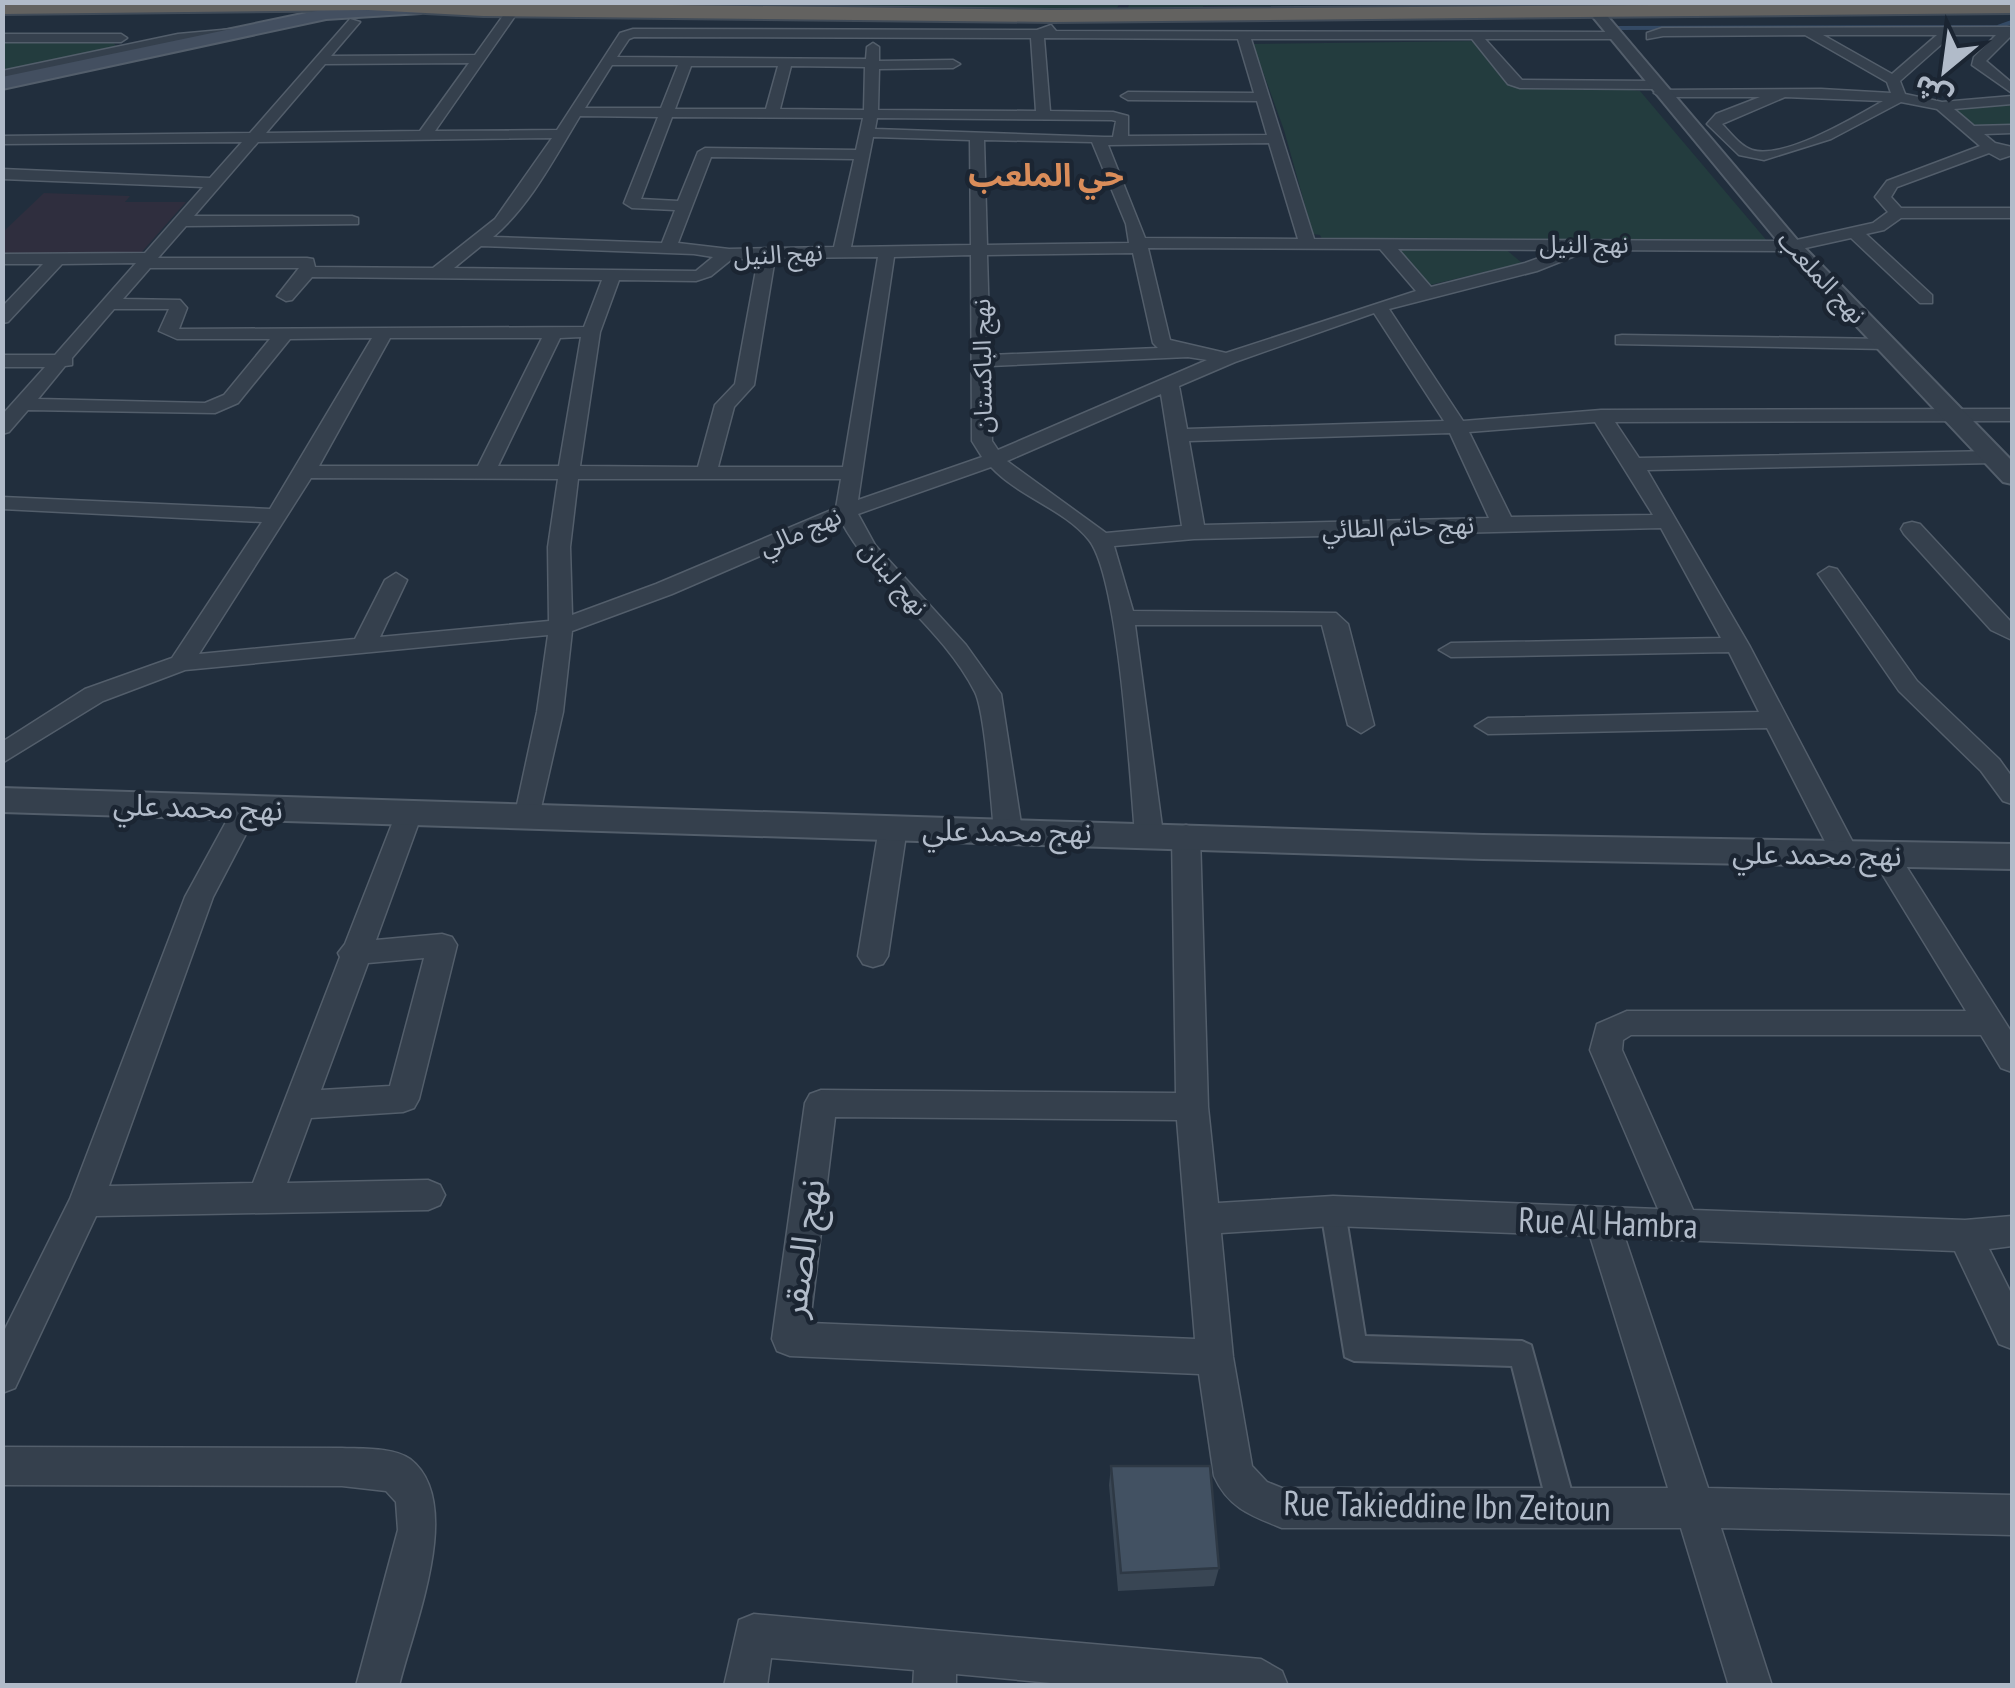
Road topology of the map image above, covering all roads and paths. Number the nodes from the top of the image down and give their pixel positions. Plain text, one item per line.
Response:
1 (176, 5) edge
2 (51, 7) edge
3 (2012, 7) edge
4 (427, 8) edge
5 (2, 9) edge
6 (1370, 9) edge
7 (284, 10) edge
8 (509, 16) junction
9 (329, 18) junction
10 (364, 19) junction
11 (1085, 24) junction
12 (2011, 26) edge
13 (875, 28) junction
14 (1604, 28) junction
15 (1950, 30) junction
16 (240, 31) junction
17 (1808, 31) junction
18 (1243, 34) junction
19 (2, 35) edge
20 (1037, 35) junction
21 (953, 36) junction
22 (1651, 36) dead end
23 (1479, 39) junction
24 (134, 46) junction
25 (478, 59) junction
26 (319, 60) junction
27 (608, 61) junction
28 (686, 62) junction
29 (785, 63) junction
30 (870, 64) junction
31 (953, 64) junction
32 (1994, 74) junction
33 (2012, 74) edge
34 (2, 75) edge
35 (954, 80) dead end
36 (1893, 80) junction
37 (2, 83) edge
38 (1652, 83) junction
39 (2012, 88) edge
40 (2, 91) edge
41 (1783, 93) junction
42 (1128, 96) dead end
43 (1262, 97) junction
44 (1898, 97) junction
45 (2012, 100) edge
46 (1942, 106) junction
47 (773, 111) junction
48 (576, 112) junction
49 (667, 112) junction
50 (870, 112) junction
51 (1043, 114) junction
52 (2012, 129) edge
53 (1970, 130) junction
54 (866, 133) junction
55 (562, 134) junction
56 (425, 135) junction
57 (978, 136) junction
58 (255, 137) junction
59 (1277, 138) junction
60 (1097, 139) junction
61 (2, 140) edge
62 (1120, 141) junction
63 (1991, 147) junction
64 (2012, 150) edge
65 (860, 155) junction
66 (2012, 166) edge
67 (2, 174) edge
68 (216, 183) junction
69 (686, 206) junction
70 (1897, 213) junction
71 (2012, 213) edge
72 (180, 221) junction
73 (352, 221) dead end
74 (1856, 234) junction
75 (481, 241) junction
76 (1307, 242) junction
77 (1384, 243) junction
78 (1591, 244) junction
79 (1138, 245) junction
80 (1792, 246) junction
81 (668, 248) junction
82 (842, 250) junction
83 (982, 250) junction
84 (887, 251) junction
85 (729, 254) junction
86 (767, 254) junction
87 (58, 258) junction
88 (2, 259) edge
89 (146, 261) junction
90 (306, 272) junction
91 (439, 272) junction
92 (614, 275) junction
93 (1425, 291) junction
94 (286, 296) dead end
95 (1926, 300) dead end
96 (113, 304) junction
97 (1378, 306) junction
98 (2, 318) edge
99 (554, 332) junction
100 (592, 332) junction
101 (384, 333) junction
102 (284, 334) junction
103 (1622, 340) dead end
104 (1886, 344) junction
105 (1189, 352) junction
106 (1228, 358) junction
107 (2, 361) edge
108 (64, 361) junction
109 (980, 361) junction
110 (1170, 383) junction
111 (2, 396) edge
112 (26, 400) junction
113 (1601, 416) junction
114 (1955, 416) junction
115 (2012, 416) edge
116 (1458, 427) junction
117 (2, 428) edge
118 (1180, 435) junction
119 (1994, 457) junction
120 (992, 460) junction
121 (1634, 464) junction
122 (486, 470) junction
123 (569, 471) junction
124 (305, 472) junction
125 (707, 472) junction
126 (850, 473) junction
127 (2012, 476) edge
128 (2, 504) edge
129 (846, 511) junction
130 (275, 516) junction
131 (1667, 521) junction
132 (1503, 524) junction
133 (1912, 529) dead end
134 (1194, 532) junction
135 (1102, 540) junction
136 (1829, 574) dead end
137 (396, 580) dead end
138 (1123, 618) junction
139 (561, 627) junction
140 (2012, 633) edge
141 (1737, 646) junction
142 (363, 648) junction
143 (1452, 650) dead end
144 (181, 664) junction
145 (1774, 720) junction
146 (1361, 726) dead end
147 (1488, 726) dead end
148 (2, 756) edge
149 (2012, 795) edge
150 (2, 800) edge
151 (248, 807) junction
152 (410, 811) junction
153 (528, 814) junction
154 (893, 828) junction
155 (1008, 830) junction
156 (1149, 834) junction
157 (1186, 835) junction
158 (1846, 854) junction
159 (1884, 854) junction
160 (2012, 857) edge
161 (354, 953) junction
162 (873, 956) dead end
163 (1991, 1023) junction
164 (2012, 1059) edge
165 (301, 1105) junction
166 (1192, 1107) junction
167 (428, 1195) dead end
168 (264, 1199) junction
169 (86, 1202) junction
170 (1333, 1212) junction
171 (1204, 1219) junction
172 (1603, 1222) junction
173 (1682, 1225) junction
174 (2012, 1231) edge
175 (1965, 1236) junction
176 (2012, 1332) edge
177 (11, 1336) edge
178 (1215, 1356) junction
179 (2, 1375) edge
180 (2, 1466) edge
181 (1562, 1508) junction
182 (1693, 1508) junction
183 (2012, 1515) edge
184 (935, 1668) edge
185 (377, 1686) edge
186 (744, 1686) edge
187 (1267, 1686) edge
188 (1752, 1686) edge

1 - 2 highway
1 - 7 highway
2 - 5 highway
2 - 7 highway
2 - 19 street
3 - 14 highway
4 - 6 highway
4 - 7 highway
4 - 8 highway
4 - 9 main road
4 - 10 highway
6 - 14 highway
7 - 9 highway
7 - 16 main road
7 - 40 main road
8 - 13 highway
8 - 25 street
9 - 10 highway
10 - 26 street
11 - 13 highway
11 - 14 highway
11 - 20 street
12 - 14 highway
12 - 15 street
12 - 32 street
13 - 21 street
13 - 27 street
13 - 30 street
14 - 23 street
14 - 38 street, نهج الملعب
15 - 17 street
15 - 36 street
16 - 24 street
16 - 37 main road
17 - 22 street
17 - 36 street
18 - 20 street
18 - 23 street
18 - 43 street
19 - 24 street
20 - 21 street
20 - 51 street
21 - 31 street
23 - 38 street
24 - 34 street
25 - 26 street
25 - 56 street
26 - 58 street
27 - 28 street
27 - 48 street
28 - 29 street
28 - 49 street
29 - 30 street
29 - 47 street
30 - 31 street
30 - 50 street
31 - 35 street
32 - 33 street
32 - 39 street
36 - 44 street
38 - 41 street
38 - 80 street, نهج الملعب
41 - 44 street
41 - 44 street
42 - 43 street
43 - 59 street
44 - 46 street
45 - 46 street
46 - 53 street
47 - 49 street
47 - 50 street
48 - 49 street
48 - 55 street
49 - 69 street
50 - 51 street
50 - 54 street
51 - 62 street
52 - 53 street
53 - 63 street
54 - 57 street
54 - 65 street
55 - 56 street
55 - 75 street
56 - 58 street
57 - 60 street
57 - 83 street, نهج الباكستان
58 - 61 street
58 - 68 street
59 - 62 street
59 - 76 street
60 - 62 street
60 - 79 street
63 - 64 street
63 - 66 street
63 - 70 street
65 - 69 street
65 - 82 street
67 - 68 street
68 - 72 street
69 - 81 street
70 - 71 street
70 - 74 street, نهج النيل
72 - 73 street
72 - 89 street
74 - 80 street, نهج النيل
74 - 95 street
75 - 81 street
75 - 91 street
76 - 77 street, نهج النيل
76 - 79 street, نهج النيل
77 - 78 street, نهج النيل
77 - 93 street
78 - 80 street, نهج النيل
78 - 93 street, نهج مالي
79 - 83 street, نهج النيل
79 - 105 street
80 - 104 street, نهج الملعب
81 - 85 street
82 - 84 street, نهج النيل
82 - 86 street, نهج النيل
83 - 84 street, نهج النيل
83 - 109 street, نهج الباكستان
84 - 126 street, نهج لبنان
85 - 86 street, نهج النيل
85 - 92 street, نهج النيل
86 - 125 street
87 - 88 street
87 - 89 street
87 - 98 street
89 - 90 street, نهج النيل
89 - 96 street
90 - 91 street, نهج النيل
90 - 94 street
91 - 92 street, نهج النيل
92 - 100 street
93 - 97 street, نهج مالي
96 - 102 street
96 - 108 street
97 - 106 street, نهج مالي
97 - 116 street, نهج حاتم الطائي
99 - 100 street
99 - 101 street
99 - 122 street
100 - 123 street
101 - 102 street
101 - 124 street
102 - 112 street
103 - 104 street
104 - 114 street, نهج الملعب
105 - 106 street
105 - 109 street
106 - 110 street, نهج مالي
107 - 108 street
108 - 112 street
109 - 120 street, نهج الباكستان
110 - 118 street
110 - 120 street, نهج مالي
111 - 112 street
112 - 117 street
113 - 114 street
113 - 116 street
113 - 121 street
114 - 115 street
114 - 119 street, نهج الملعب
116 - 118 street
116 - 132 street, نهج حاتم الطائي
118 - 134 street
119 - 121 street
119 - 127 street, نهج الملعب
120 - 129 street, نهج مالي
120 - 135 street, نهج الباكستان
121 - 131 street
122 - 123 street
122 - 124 street
123 - 125 street
123 - 139 street
124 - 130 street
125 - 126 street
126 - 129 street, نهج لبنان
128 - 130 street
129 - 139 street, نهج مالي
129 - 155 street, نهج لبنان
130 - 144 street
131 - 132 street
131 - 141 street
132 - 134 street, نهج حاتم الطائي
133 - 140 street
134 - 135 street, نهج حاتم الطائي
135 - 138 street
136 - 149 street
137 - 142 street
138 - 146 street
138 - 156 street
139 - 142 street, نهج مالي
139 - 153 street
141 - 143 street
141 - 145 street
142 - 144 street, نهج مالي
144 - 148 street, نهج مالي
145 - 147 street
145 - 158 street
150 - 151 street, نهج محمد علي
151 - 152 street, نهج محمد علي
151 - 169 street
152 - 153 street, نهج محمد علي
152 - 161 street
153 - 154 street, نهج محمد علي
154 - 155 street, نهج محمد علي
154 - 162 street
155 - 156 street, نهج محمد علي
156 - 157 street, نهج محمد علي
157 - 158 street, نهج محمد علي
157 - 166 street, Rue Takieddine Ibn Zeitoun
158 - 159 street, نهج محمد علي
159 - 160 street, نهج محمد علي
159 - 163 street
161 - 165 street
161 - 165 street
163 - 164 street
163 - 173 street
165 - 168 street
166 - 171 street, Rue Takieddine Ibn Zeitoun
166 - 178 street, نهج الصقر
167 - 168 street
168 - 169 street
169 - 177 street
170 - 171 street, Rue Al Hambra
170 - 172 street, Rue Al Hambra
170 - 181 street
171 - 178 street, Rue Takieddine Ibn Zeitoun
172 - 173 street, Rue Al Hambra
172 - 182 street
173 - 175 street, Rue Al Hambra
174 - 175 street, Rue Al Hambra
175 - 176 street
177 - 179 street
178 - 181 street, Rue Takieddine Ibn Zeitoun
180 - 185 street
181 - 182 street, Rue Takieddine Ibn Zeitoun
182 - 183 street, Rue Takieddine Ibn Zeitoun
182 - 188 street
184 - 186 street
184 - 187 street

